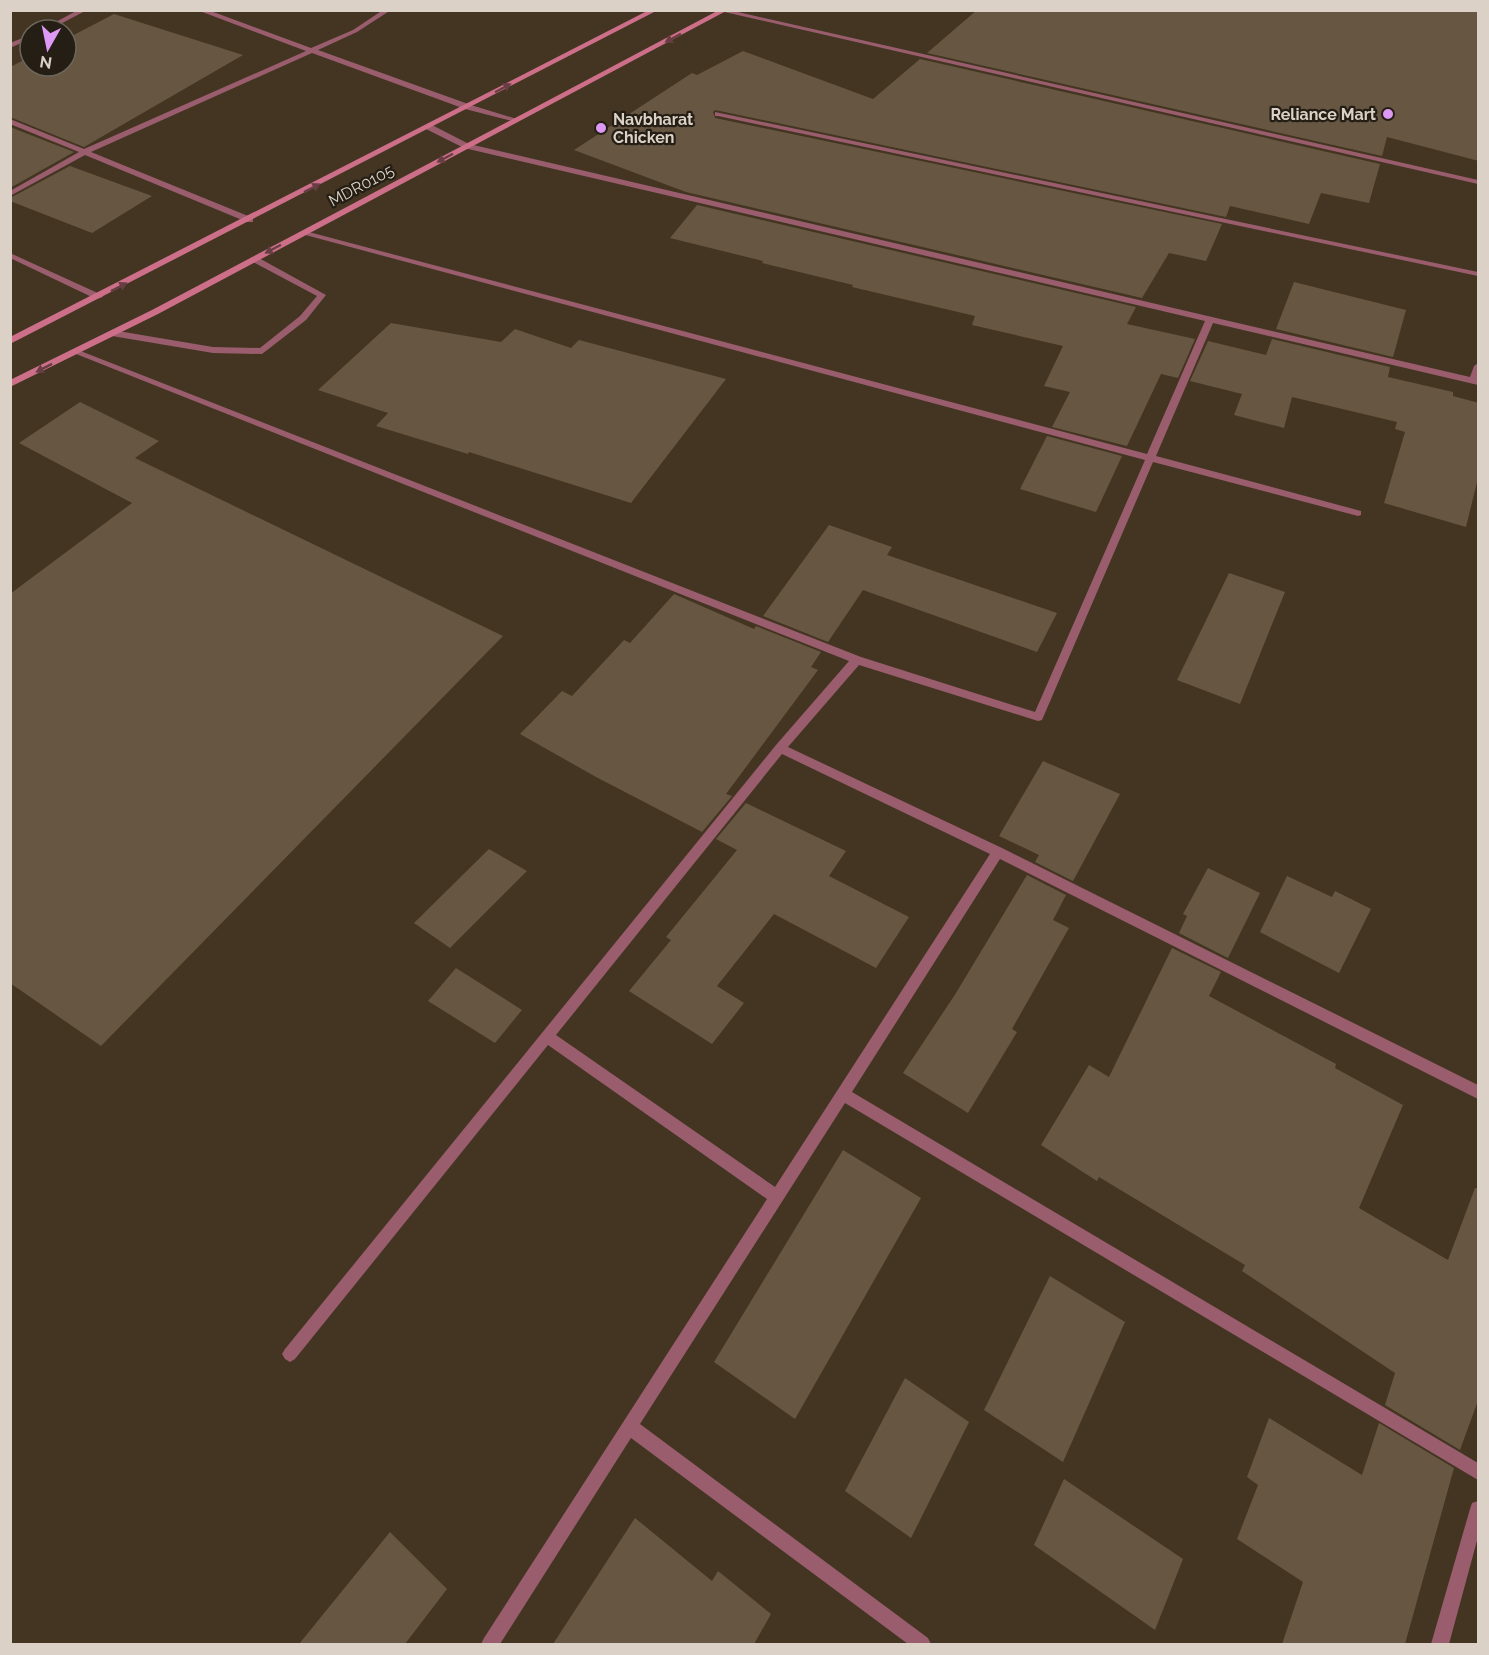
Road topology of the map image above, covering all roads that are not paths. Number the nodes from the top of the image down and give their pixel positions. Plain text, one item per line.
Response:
1 (84, 10) edge
2 (200, 10) edge
3 (388, 10) edge
4 (655, 10) edge
5 (724, 11) edge
6 (68, 18) edge
7 (313, 50) junction
8 (468, 107) junction
9 (718, 114) dead end
10 (516, 120) junction
11 (10, 121) edge
12 (429, 127) junction
13 (467, 146) junction
14 (86, 151) junction
15 (1479, 183) edge
16 (10, 194) edge
17 (250, 220) junction
18 (302, 233) junction
19 (10, 255) edge
20 (254, 259) junction
21 (1479, 274) edge
22 (99, 297) junction
23 (1210, 320) junction
24 (112, 333) junction
25 (10, 341) edge
26 (75, 352) junction
27 (1479, 366) edge
28 (1476, 382) edge
29 (10, 384) edge
30 (1150, 458) junction
31 (1358, 513) dead end
32 (857, 660) junction
33 (780, 748) junction
34 (998, 852) junction
35 (547, 1036) junction
36 (1479, 1092) edge
37 (842, 1094) junction
38 (776, 1197) junction
39 (290, 1354) dead end
40 (630, 1427) junction
41 (1479, 1472) edge
42 (1479, 1509) edge
43 (490, 1644) edge
44 (922, 1644) edge
45 (1440, 1644) edge

1 - 6 street
2 - 7 street
3 - 7 street
8 -> 4 main road, MDR0105
5 -> 10 main road, MDR0105
5 - 15 street
7 - 8 street
7 - 14 street
8 - 10 street
8 - 12 main road, MDR0105
9 - 21 street
10 - 13 main road, MDR0105
11 - 14 street
12 - 13 street
17 -> 12 main road, MDR0105
13 -> 18 main road, MDR0105
13 - 23 street
14 - 16 street
14 - 17 street
22 -> 17 main road, MDR0105
18 -> 20 main road, MDR0105
18 - 30 street
19 - 22 street
20 - 24 main road, MDR0105
20 - 24 street
22 - 25 main road, MDR0105
23 - 28 street
23 - 30 street
24 - 26 main road, MDR0105
26 -> 29 main road, MDR0105
26 - 32 street
27 - 28 street
30 - 31 street
30 - 32 street
32 - 33 street
33 - 34 street
33 - 35 street
34 - 36 street
34 - 37 street
35 - 38 street
35 - 39 street
37 - 38 street
37 - 41 street
38 - 40 street
40 - 43 street
40 - 44 street
42 - 45 street

